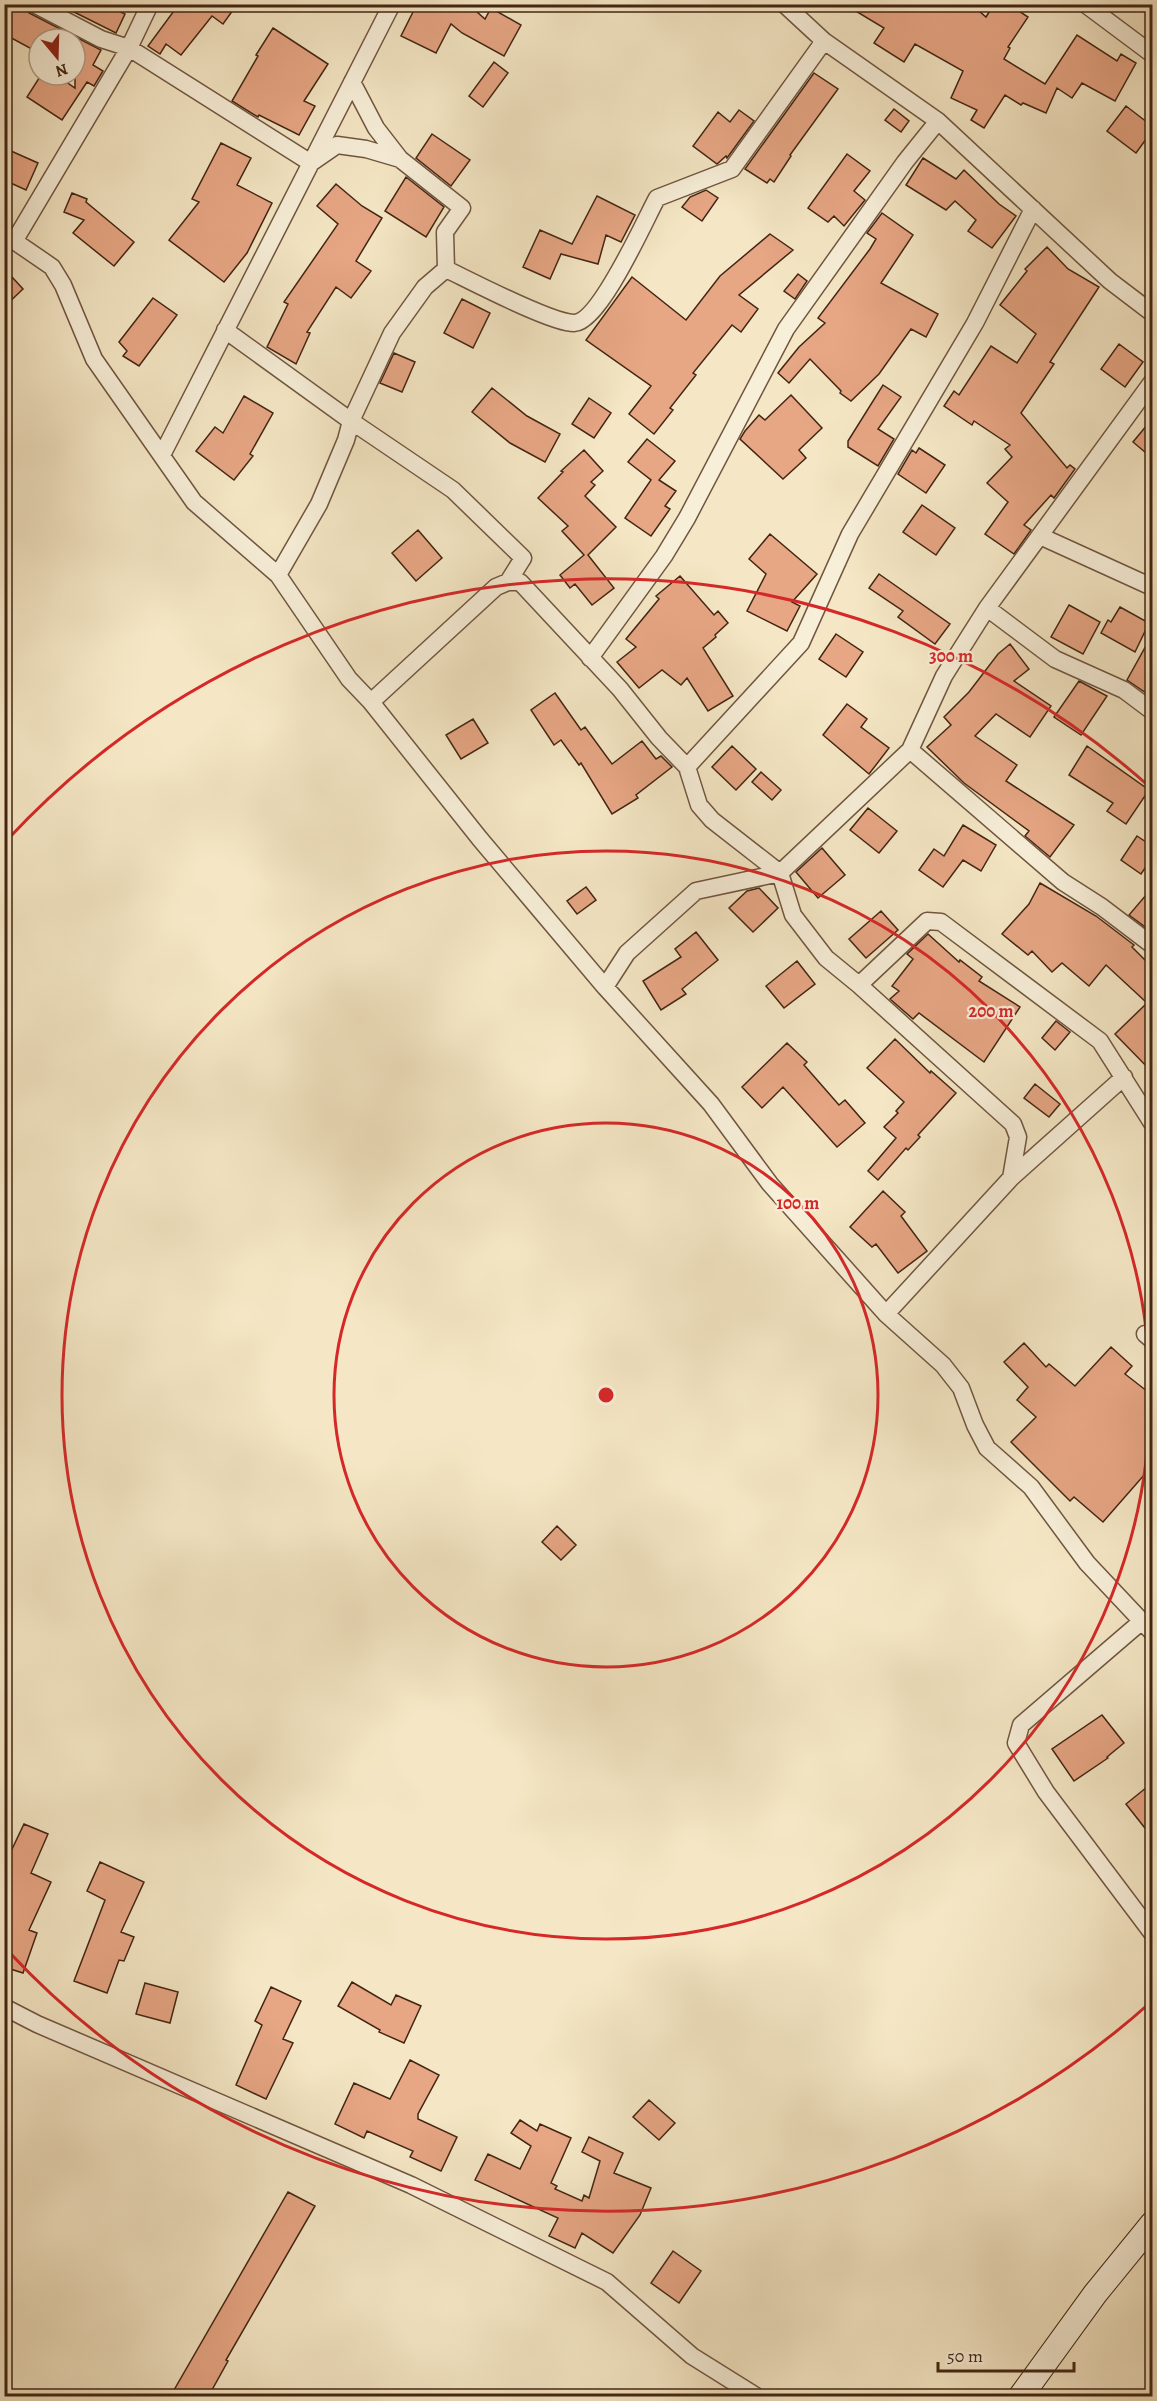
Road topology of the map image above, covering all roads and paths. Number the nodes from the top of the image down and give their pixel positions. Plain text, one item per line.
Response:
1 (34, 4) edge
2 (150, 4) edge
3 (392, 4) edge
4 (784, 4) edge
5 (1085, 4) edge
6 (824, 41) junction
7 (129, 48) junction
8 (1152, 54) edge
9 (352, 82) junction
10 (938, 121) junction
11 (400, 159) junction
12 (311, 164) junction
13 (1033, 209) junction
14 (10, 237) edge
15 (446, 269) junction
16 (1152, 313) edge
17 (225, 330) junction
18 (1152, 382) edge
19 (351, 421) junction
20 (162, 454) junction
21 (1040, 536) junction
22 (278, 575) junction
23 (508, 582) junction
24 (1152, 587) edge
25 (987, 608) junction
26 (590, 658) junction
27 (371, 702) junction
28 (1152, 711) edge
29 (910, 750) junction
30 (687, 767) junction
31 (780, 873) junction
32 (1152, 945) edge
33 (859, 986) junction
34 (605, 987) junction
35 (1124, 1077) junction
36 (1152, 1123) edge
37 (1011, 1178) junction
38 (886, 1314) junction
39 (1147, 1626) edge
40 (1152, 1933) edge
41 (4, 2007) edge
42 (1152, 2224) edge
43 (756, 2397) edge
44 (1022, 2397) edge

1 - 7 street
2 - 7 street
3 - 9 street
4 - 6 street
5 - 8 street
6 - 10 street
6 - 15 street
7 - 12 street
7 - 14 street
9 - 11 street
9 - 12 street
10 - 13 street
10 - 26 street
11 - 12 street
11 - 15 street
12 - 17 street
13 - 16 street
13 - 30 street
14 - 20 street
15 - 19 street
17 - 19 street
17 - 20 street
18 - 21 street
19 - 22 street
19 - 23 street
20 - 22 street
21 - 24 street
21 - 25 street
22 - 27 street
23 - 26 street
23 - 27 street
25 - 28 street
25 - 29 street
26 - 30 street
27 - 34 street
29 - 31 street
29 - 32 street
30 - 31 street
31 - 33 street
31 - 34 street
33 - 35 street
33 - 37 street
34 - 38 street
35 - 36 street
35 - 37 street
37 - 38 street
38 - 39 street
39 - 40 street
41 - 43 street
42 - 44 main road

